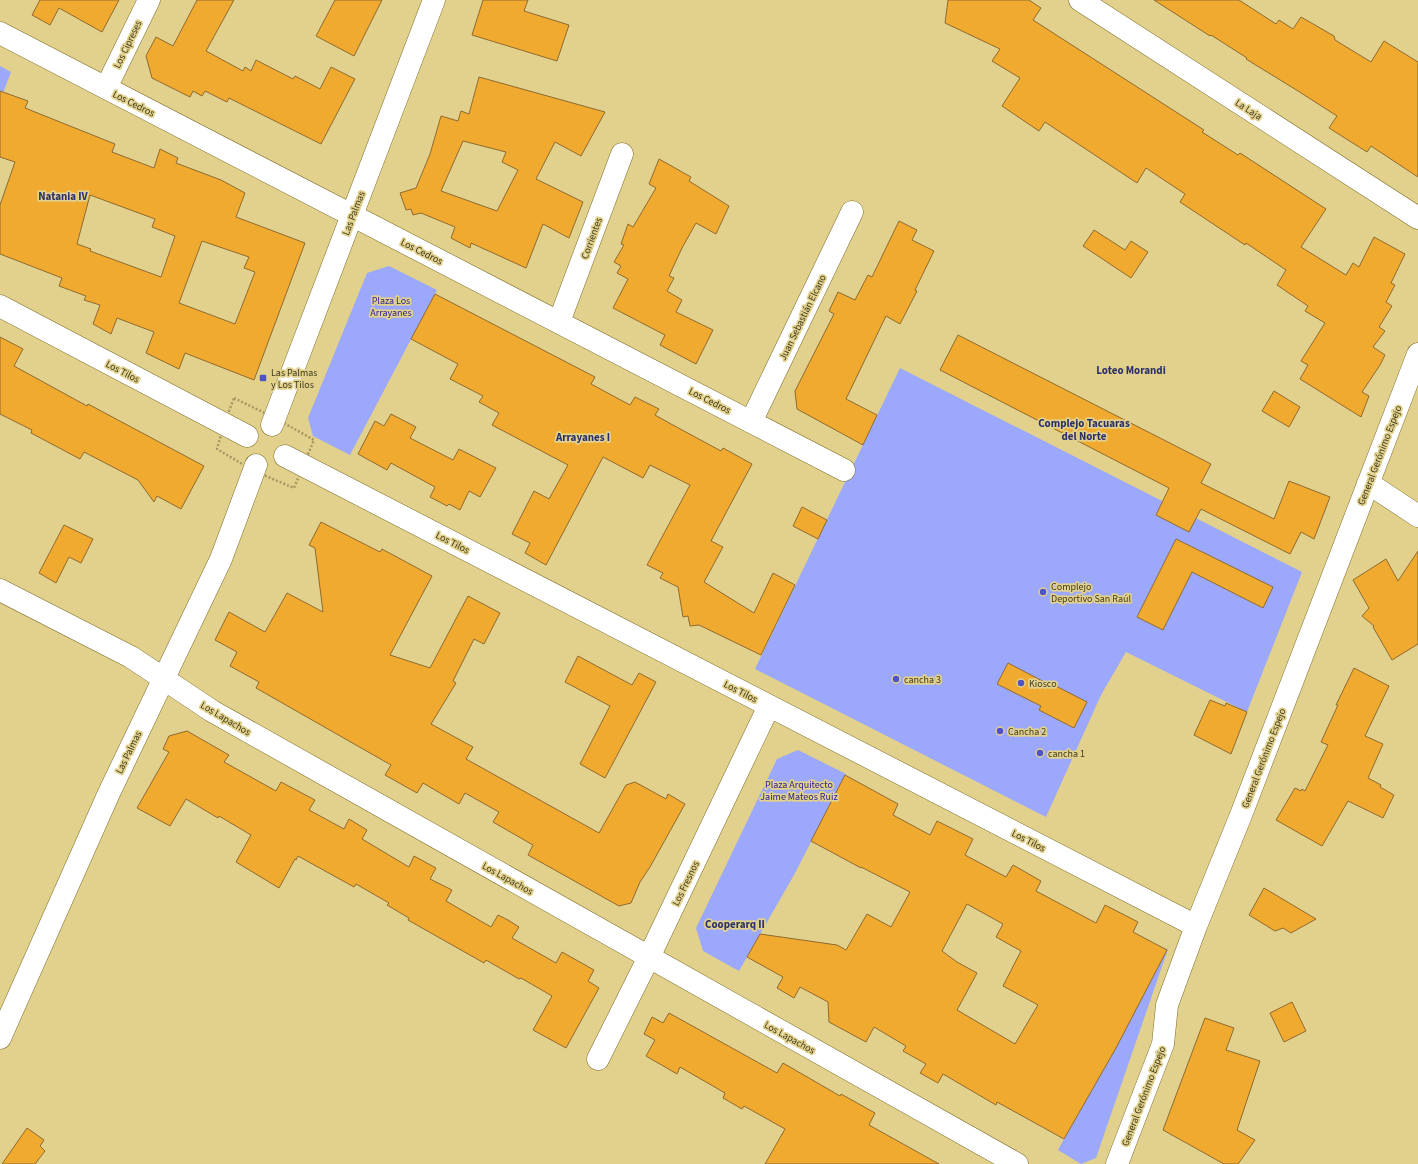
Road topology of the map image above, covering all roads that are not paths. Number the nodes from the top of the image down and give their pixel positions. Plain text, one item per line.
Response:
1 (149, 0) edge
2 (434, 0) edge
3 (1080, 0) edge
4 (0, 33) edge
5 (106, 88) junction
6 (622, 154) dead end
7 (852, 212) dead end
8 (352, 215) junction
9 (1418, 218) edge
10 (0, 306) edge
11 (559, 322) junction
12 (1418, 354) edge
13 (751, 422) junction
14 (272, 425) junction
15 (247, 436) junction
16 (285, 456) junction
17 (256, 465) junction
18 (844, 470) dead end
19 (1368, 484) junction
20 (1418, 516) edge
21 (0, 590) edge
22 (163, 679) junction
23 (769, 706) junction
24 (1196, 926) junction
25 (649, 957) junction
26 (0, 1038) edge
27 (598, 1059) dead end
28 (1017, 1164) edge
29 (1117, 1164) edge

1 - 5 street, Los Cipreses
2 - 8 street, Las Palmas
3 - 9 street, La Laja
4 - 5 street, Los Cedros
5 - 8 street, Los Cedros
6 - 11 street, Corrientes
7 - 13 street, Juan Sebastián Elcano
8 - 11 street, Los Cedros
8 - 14 street, Las Palmas
10 - 15 street, Los Tilos
11 - 13 street, Los Cedros
12 - 19 street, General Gerónimo Espejo
13 - 18 street, Los Cedros
14 - 15 street
14 - 16 street
15 - 17 street
16 - 17 street
16 - 23 street, Los Tilos
17 - 22 street, Las Palmas
19 - 20 street
19 - 24 street, General Gerónimo Espejo
21 - 22 street, Los Lapachos
22 - 25 street, Los Lapachos
22 - 26 street, Las Palmas
23 - 24 street, Los Tilos
23 - 25 street, Los Fresnos
24 - 29 street, General Gerónimo Espejo
25 - 27 street, Los Fresnos
25 - 28 street, Los Lapachos

